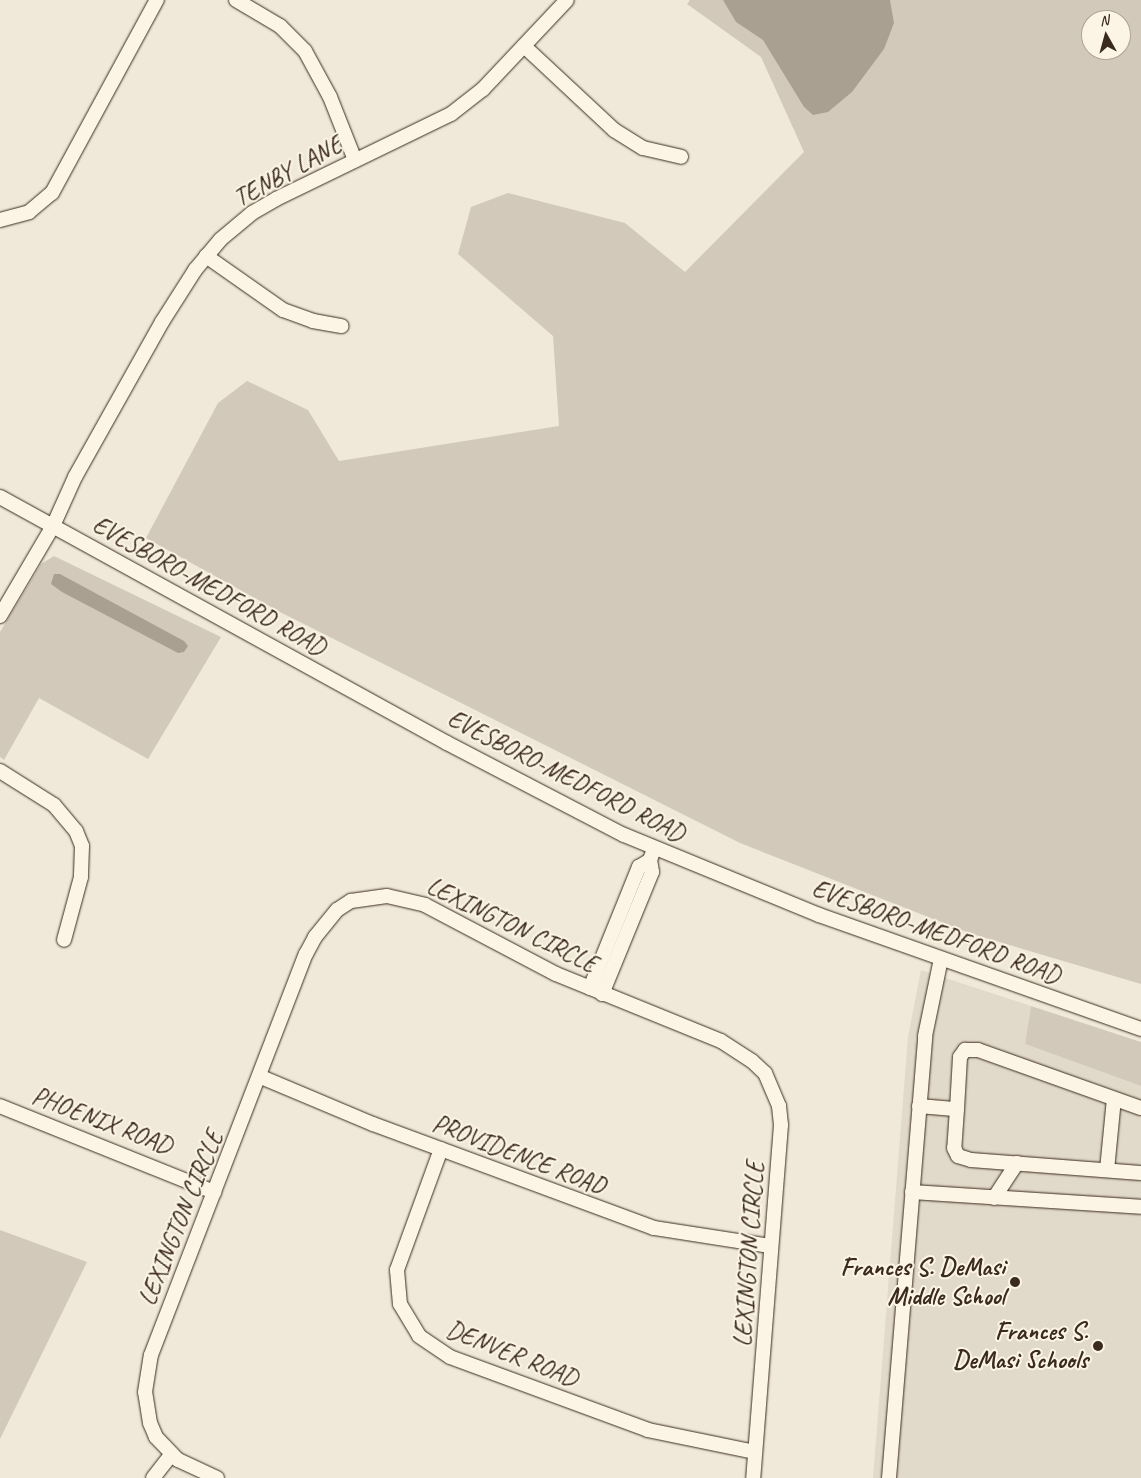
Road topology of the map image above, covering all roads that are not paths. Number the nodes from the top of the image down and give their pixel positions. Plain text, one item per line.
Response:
1 (156, 0) edge
2 (236, 0) edge
3 (567, 0) edge
4 (524, 46) junction
5 (681, 156) dead end
6 (355, 160) junction
7 (0, 220) edge
8 (206, 256) junction
9 (342, 326) dead end
10 (0, 497) edge
11 (52, 526) junction
12 (0, 616) edge
13 (0, 771) edge
14 (652, 854) junction
15 (64, 940) dead end
16 (941, 960) junction
17 (596, 991) junction
18 (1141, 1029) edge
19 (261, 1077) junction
20 (1114, 1099) junction
21 (0, 1106) edge
22 (919, 1106) junction
23 (1141, 1108) edge
24 (957, 1109) junction
25 (440, 1149) junction
26 (1017, 1163) junction
27 (1107, 1170) junction
28 (1141, 1173) edge
29 (214, 1192) junction
30 (912, 1192) junction
31 (994, 1198) junction
32 (1141, 1207) edge
33 (770, 1246) junction
34 (755, 1452) junction
35 (171, 1455) junction
36 (153, 1478) edge
37 (217, 1478) edge
38 (753, 1478) edge
39 (888, 1478) edge

1 - 7 street
2 - 6 street
3 - 4 street, TENBY LANE
4 - 5 street
4 - 6 street, TENBY LANE
6 - 8 street, TENBY LANE
8 - 9 street
8 - 11 street, TENBY LANE
10 - 11 street, EVESBORO-MEDFORD ROAD
11 - 12 street
11 - 14 street, EVESBORO-MEDFORD ROAD
13 - 15 street
14 - 16 street, EVESBORO-MEDFORD ROAD
14 - 17 street
16 - 18 street, EVESBORO-MEDFORD ROAD
16 - 22 street
17 - 19 street, LEXINGTON CIRCLE
17 - 33 street, LEXINGTON CIRCLE
19 - 25 street, PROVIDENCE ROAD
19 - 29 street, LEXINGTON CIRCLE
20 - 23 street
20 - 24 street
20 - 27 street
21 - 29 street, PHOENIX ROAD
22 - 24 street
22 - 30 street
24 - 26 street
25 - 33 street, PROVIDENCE ROAD
25 - 34 street, DENVER ROAD
26 - 27 street
26 - 31 street
27 - 28 street
29 - 35 street, LEXINGTON CIRCLE
30 - 31 street
30 - 39 street
31 - 32 street
33 - 34 street, LEXINGTON CIRCLE
34 - 38 street, LEXINGTON CIRCLE
35 - 36 street
35 - 37 street, LEXINGTON CIRCLE

